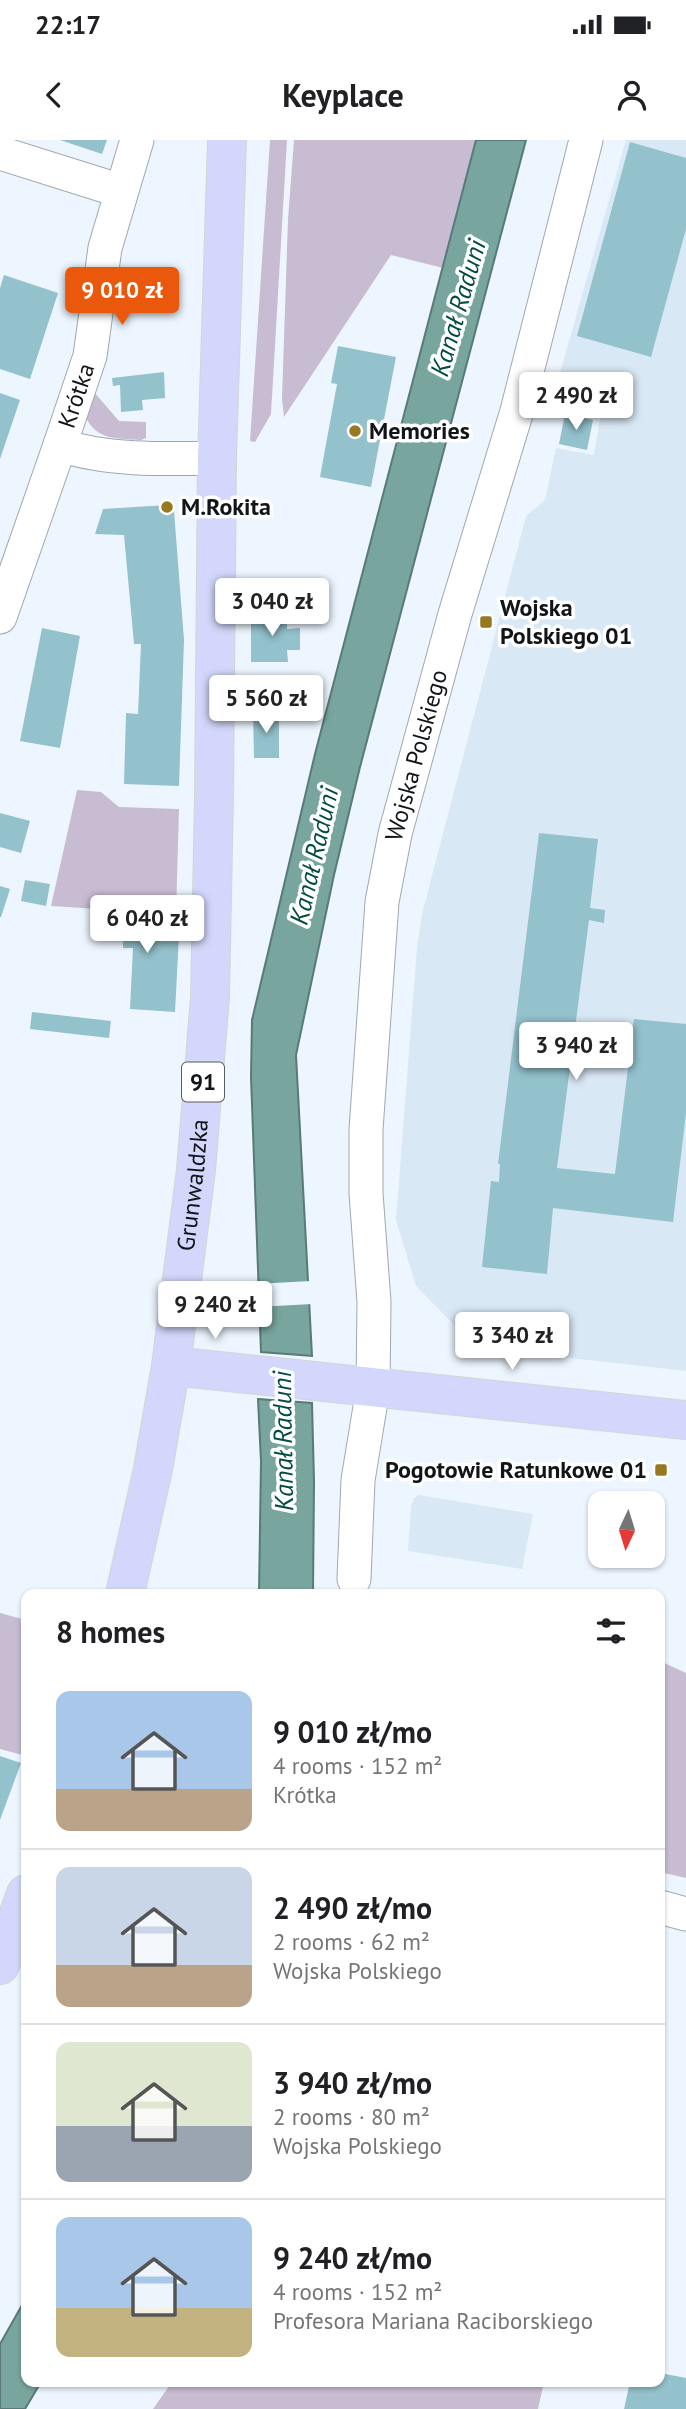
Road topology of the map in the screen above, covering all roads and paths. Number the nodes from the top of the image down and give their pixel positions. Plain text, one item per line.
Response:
1 (136, 140) edge
2 (227, 140) edge
3 (586, 140) edge
4 (0, 153) edge
5 (121, 191) junction
6 (60, 445) junction
7 (217, 458) junction
8 (0, 617) edge
9 (171, 1366) junction
10 (373, 1389) junction
11 (686, 1420) edge
12 (354, 1579) dead end
13 (126, 1589) edge
14 (21, 1908) edge
15 (665, 1908) edge
16 (686, 1913) edge
17 (0, 1965) edge

1 - 5 street, Krótka
2 - 7 main road, Grunwaldzka / 91
3 - 10 street, Wojska Polskiego
4 - 5 street
5 - 6 street, Krótka
6 - 7 street, Krótka
6 - 8 street, Krótka
7 - 9 main road, Grunwaldzka / 91
9 - 10 main road
9 - 13 main road, Grunwaldzka / 91
10 - 11 main road
10 - 12 street, Wojska Polskiego
14 - 17 main road
15 - 16 street

